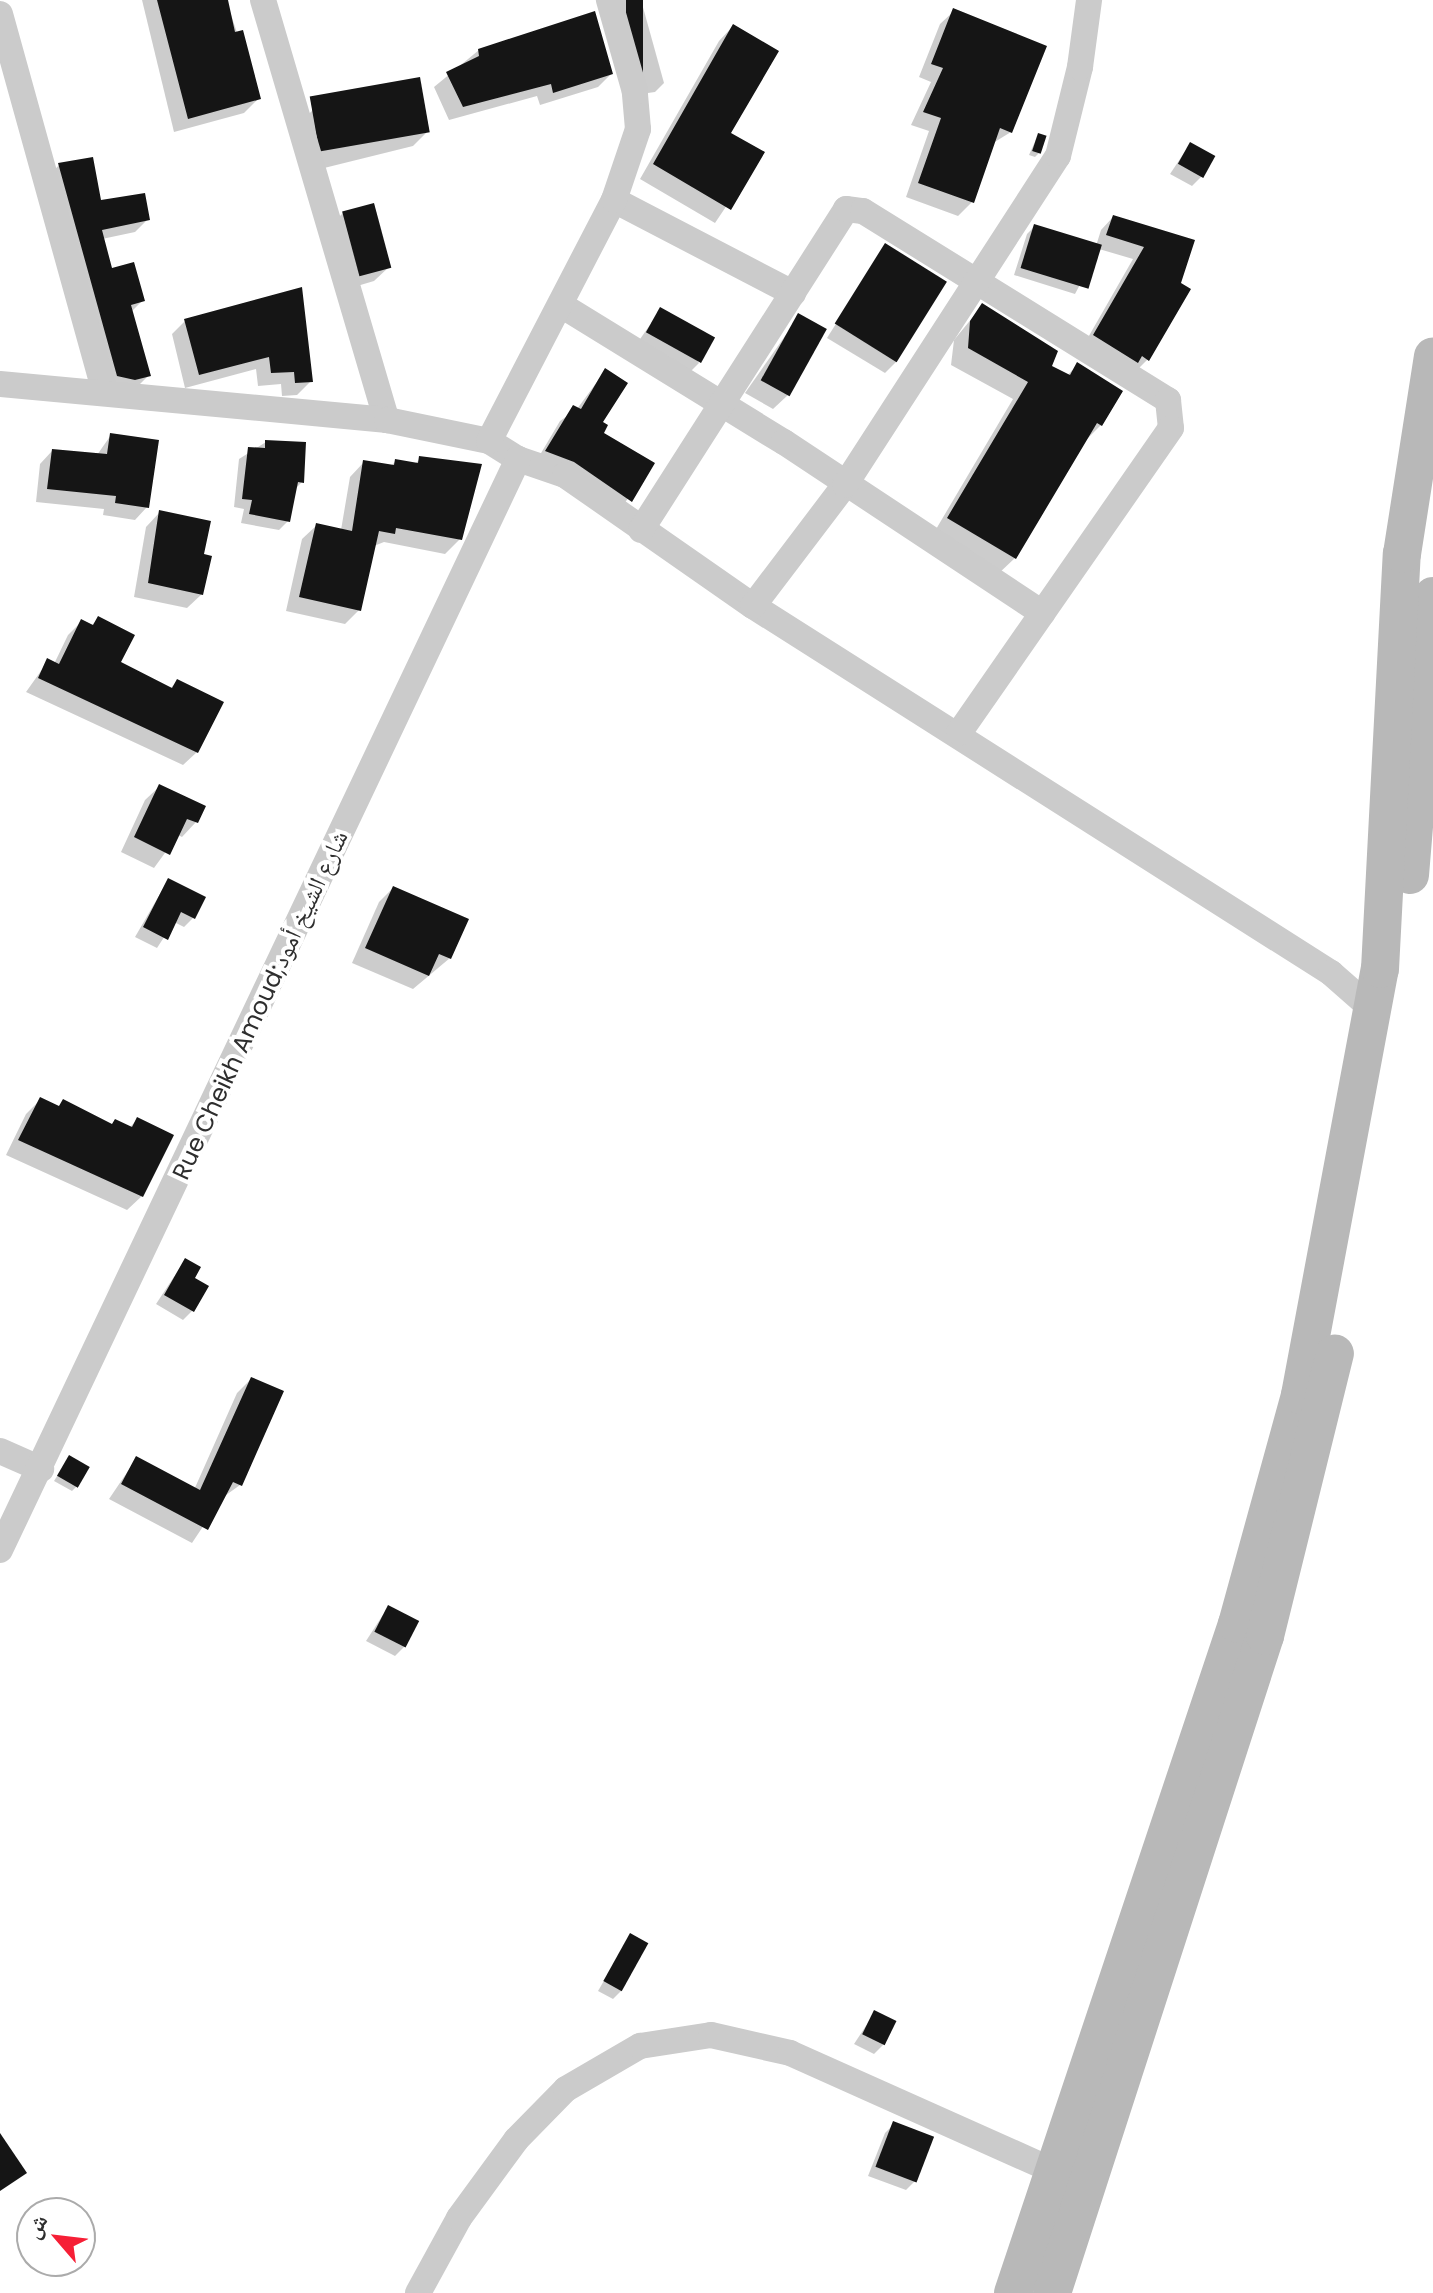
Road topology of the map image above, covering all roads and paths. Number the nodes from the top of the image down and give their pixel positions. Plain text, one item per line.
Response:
1 (263, 0) edge
2 (609, 0) edge
3 (1089, 0) edge
4 (0, 14) edge
5 (614, 200) junction
6 (974, 283) junction
7 (793, 293) junction
8 (561, 305) junction
9 (1433, 356) edge
10 (0, 384) edge
11 (105, 392) junction
12 (718, 402) junction
13 (387, 420) junction
14 (489, 441) junction
15 (518, 459) junction
16 (845, 485) junction
17 (641, 530) junction
18 (1433, 596) edge
19 (753, 606) junction
20 (1042, 613) junction
21 (959, 733) junction
22 (1380, 969) junction
23 (1331, 973) junction
24 (1372, 1009) junction
25 (0, 1451) edge
26 (41, 1469) junction
27 (0, 1550) edge
28 (1054, 2171) junction
29 (418, 2293) edge
30 (1013, 2293) edge
31 (1052, 2293) edge

1 - 13 street
2 - 5 street
3 - 6 street
4 - 11 street
5 - 7 street
5 - 8 street
6 - 7 street
6 - 16 street
6 - 20 street
7 - 12 street
8 - 12 street
8 - 14 street
9 - 22 street
10 - 11 street
11 - 13 street
12 - 16 street
12 - 17 street
13 - 14 street
14 - 15 street
15 - 17 street
15 - 26 street, Rue Cheikh Amoud;شارع الشيخ أمود
16 - 19 street
16 - 20 street
17 - 19 street
18 - 31 street
19 - 21 street
20 - 21 street
21 - 23 street
22 - 23 street
22 - 24 street
23 - 24 street
24 - 28 street
25 - 26 street
26 - 27 street, Rue Cheikh Amoud;شارع الشيخ أمود
28 - 29 street
28 - 30 street

